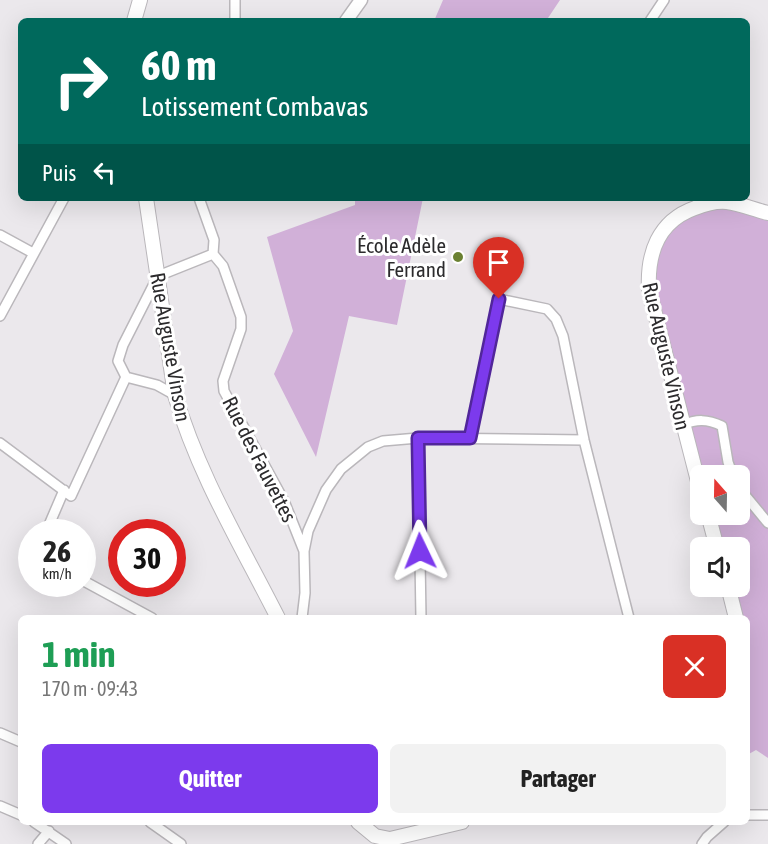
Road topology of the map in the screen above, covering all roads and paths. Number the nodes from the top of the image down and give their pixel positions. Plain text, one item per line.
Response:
1 (140, 0) edge
2 (235, 0) edge
3 (361, 0) edge
4 (664, 0) edge
5 (135, 18) edge
6 (235, 18) edge
7 (348, 18) edge
8 (653, 18) edge
9 (62, 201) edge
10 (147, 201) edge
11 (200, 201) edge
12 (768, 213) edge
13 (0, 235) edge
14 (33, 254) junction
15 (213, 254) junction
16 (158, 276) junction
17 (0, 316) edge
18 (126, 377) junction
19 (175, 395) junction
20 (682, 425) junction
21 (418, 438) junction
22 (470, 438) junction
23 (584, 440) junction
24 (0, 443) edge
25 (693, 465) edge
26 (729, 465) edge
27 (64, 490) junction
28 (750, 501) edge
29 (52, 519) edge
30 (768, 523) edge
31 (304, 551) junction
32 (96, 588) edge
33 (731, 597) edge
34 (146, 615) edge
35 (276, 615) edge
36 (302, 615) edge
37 (421, 615) edge
38 (628, 615) edge
39 (735, 615) edge
40 (0, 734) edge
41 (18, 741) edge
42 (0, 806) edge
43 (18, 814) edge
44 (750, 815) edge
45 (768, 815) edge
46 (39, 825) edge
47 (154, 825) edge
48 (362, 825) edge
49 (408, 825) edge
50 (450, 825) edge
51 (721, 825) edge
52 (49, 831) junction
53 (393, 840) edge
54 (38, 844) edge
55 (66, 844) edge
56 (181, 844) edge
57 (702, 844) edge

1 - 5 main road
2 - 6 street
3 - 7 street
4 - 8 street
9 - 14 street
10 - 16 main road, Rue Auguste Vinson
11 - 15 street, Rue des Fauvettes
12 - 20 main road, Rue Auguste Vinson
13 - 14 street
14 - 17 street
15 - 16 street
15 - 31 street, Rue des Fauvettes
16 - 18 street
16 - 19 main road, Rue Auguste Vinson
18 - 19 street
18 - 27 street
19 - 35 main road, Rue Auguste Vinson
20 - 25 main road, Rue Auguste Vinson
20 - 26 street
21 - 22 street
21 - 31 street
21 - 37 street
22 - 23 street
22 - 23 street
23 - 38 street
24 - 27 street
27 - 29 street
28 - 30 street
31 - 36 street
32 - 34 street
33 - 39 main road
40 - 41 street
42 - 43 street
44 - 45 street
46 - 52 street
47 - 56 street
48 - 53 main road
49 - 53 main road
50 - 53 main road
51 - 57 street
52 - 54 street
52 - 55 street

